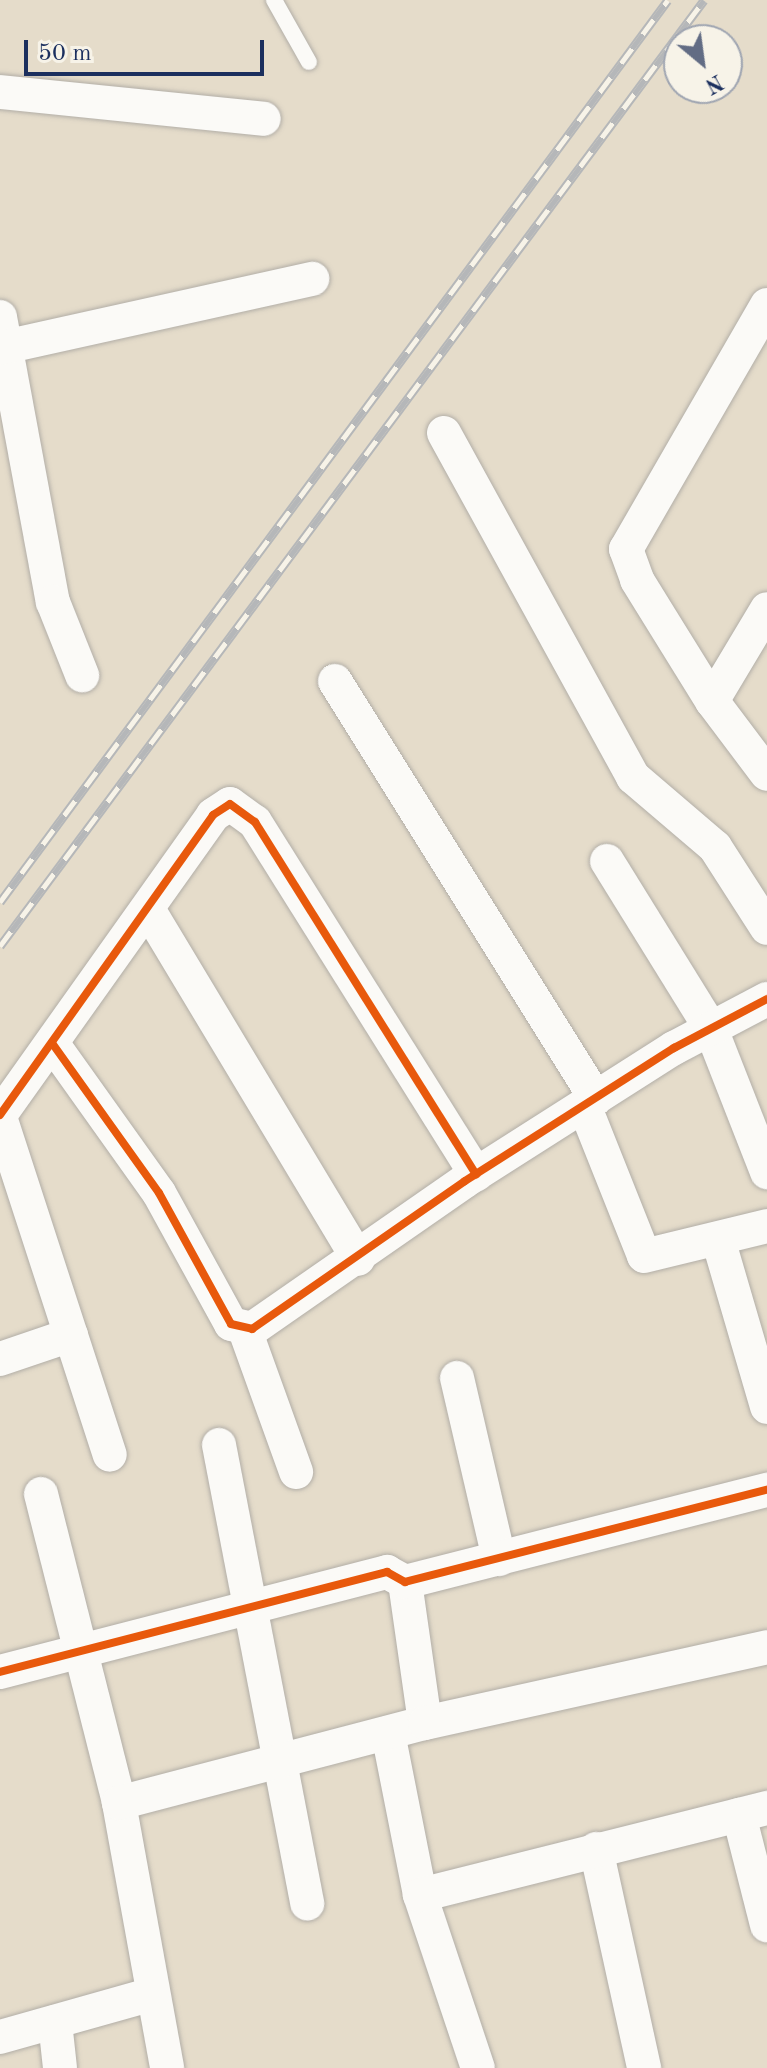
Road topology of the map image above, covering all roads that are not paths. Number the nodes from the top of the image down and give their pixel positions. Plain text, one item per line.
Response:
1 (274, 0) edge
2 (309, 62) dead end
3 (0, 92) edge
4 (264, 119) dead end
5 (312, 279) dead end
6 (767, 305) edge
7 (2, 337) edge
8 (444, 433) dead end
9 (767, 609) edge
10 (82, 675) dead end
11 (335, 681) dead end
12 (712, 701) junction
13 (767, 774) edge
14 (607, 861) dead end
15 (148, 909) junction
16 (767, 928) edge
17 (767, 999) edge
18 (711, 1029) junction
19 (52, 1043) junction
20 (590, 1102) junction
21 (0, 1116) edge
22 (767, 1172) edge
23 (476, 1174) junction
24 (767, 1226) edge
25 (718, 1239) junction
26 (358, 1259) junction
27 (245, 1330) junction
28 (71, 1335) junction
29 (0, 1359) edge
30 (457, 1378) dead end
31 (767, 1407) edge
32 (219, 1445) dead end
33 (110, 1455) dead end
34 (296, 1472) dead end
35 (767, 1490) edge
36 (41, 1494) dead end
37 (499, 1559) junction
38 (405, 1582) junction
39 (256, 1611) junction
40 (767, 1647) edge
41 (81, 1653) junction
42 (0, 1672) edge
43 (425, 1723) junction
44 (388, 1733) junction
45 (284, 1760) junction
46 (119, 1803) junction
47 (753, 1811) edge
48 (596, 1849) junction
49 (420, 1895) junction
50 (307, 1904) dead end
51 (767, 1925) edge
52 (153, 1994) junction
53 (55, 2022) junction
54 (0, 2037) edge
55 (60, 2068) edge
56 (167, 2068) edge
57 (478, 2068) edge
58 (644, 2068) edge

1 - 2 lane
3 - 4 street
5 - 7 street
6 - 12 street
7 - 10 street
8 - 16 street
9 - 12 street
11 - 20 street
12 - 13 street
14 - 18 street
15 - 19 street
15 - 23 street
15 - 26 street
17 - 18 street
18 - 20 street
18 - 22 street
19 - 21 street
19 - 27 street
20 - 23 street
20 - 25 street
21 - 28 street
23 - 26 street
24 - 25 street
25 - 31 street
26 - 27 street
27 - 34 street
28 - 29 street
28 - 33 street
30 - 37 street
32 - 39 street
35 - 37 street
36 - 41 street
37 - 38 street
38 - 39 street
38 - 43 street
39 - 41 street
39 - 45 street
40 - 43 street
41 - 42 street
41 - 46 street
43 - 44 street
44 - 45 street
44 - 49 street
45 - 46 street
45 - 50 street
46 - 52 street
47 - 48 street
47 - 51 street
48 - 49 street
48 - 58 street
49 - 57 street
52 - 53 street
52 - 56 street
53 - 54 street
53 - 55 street

